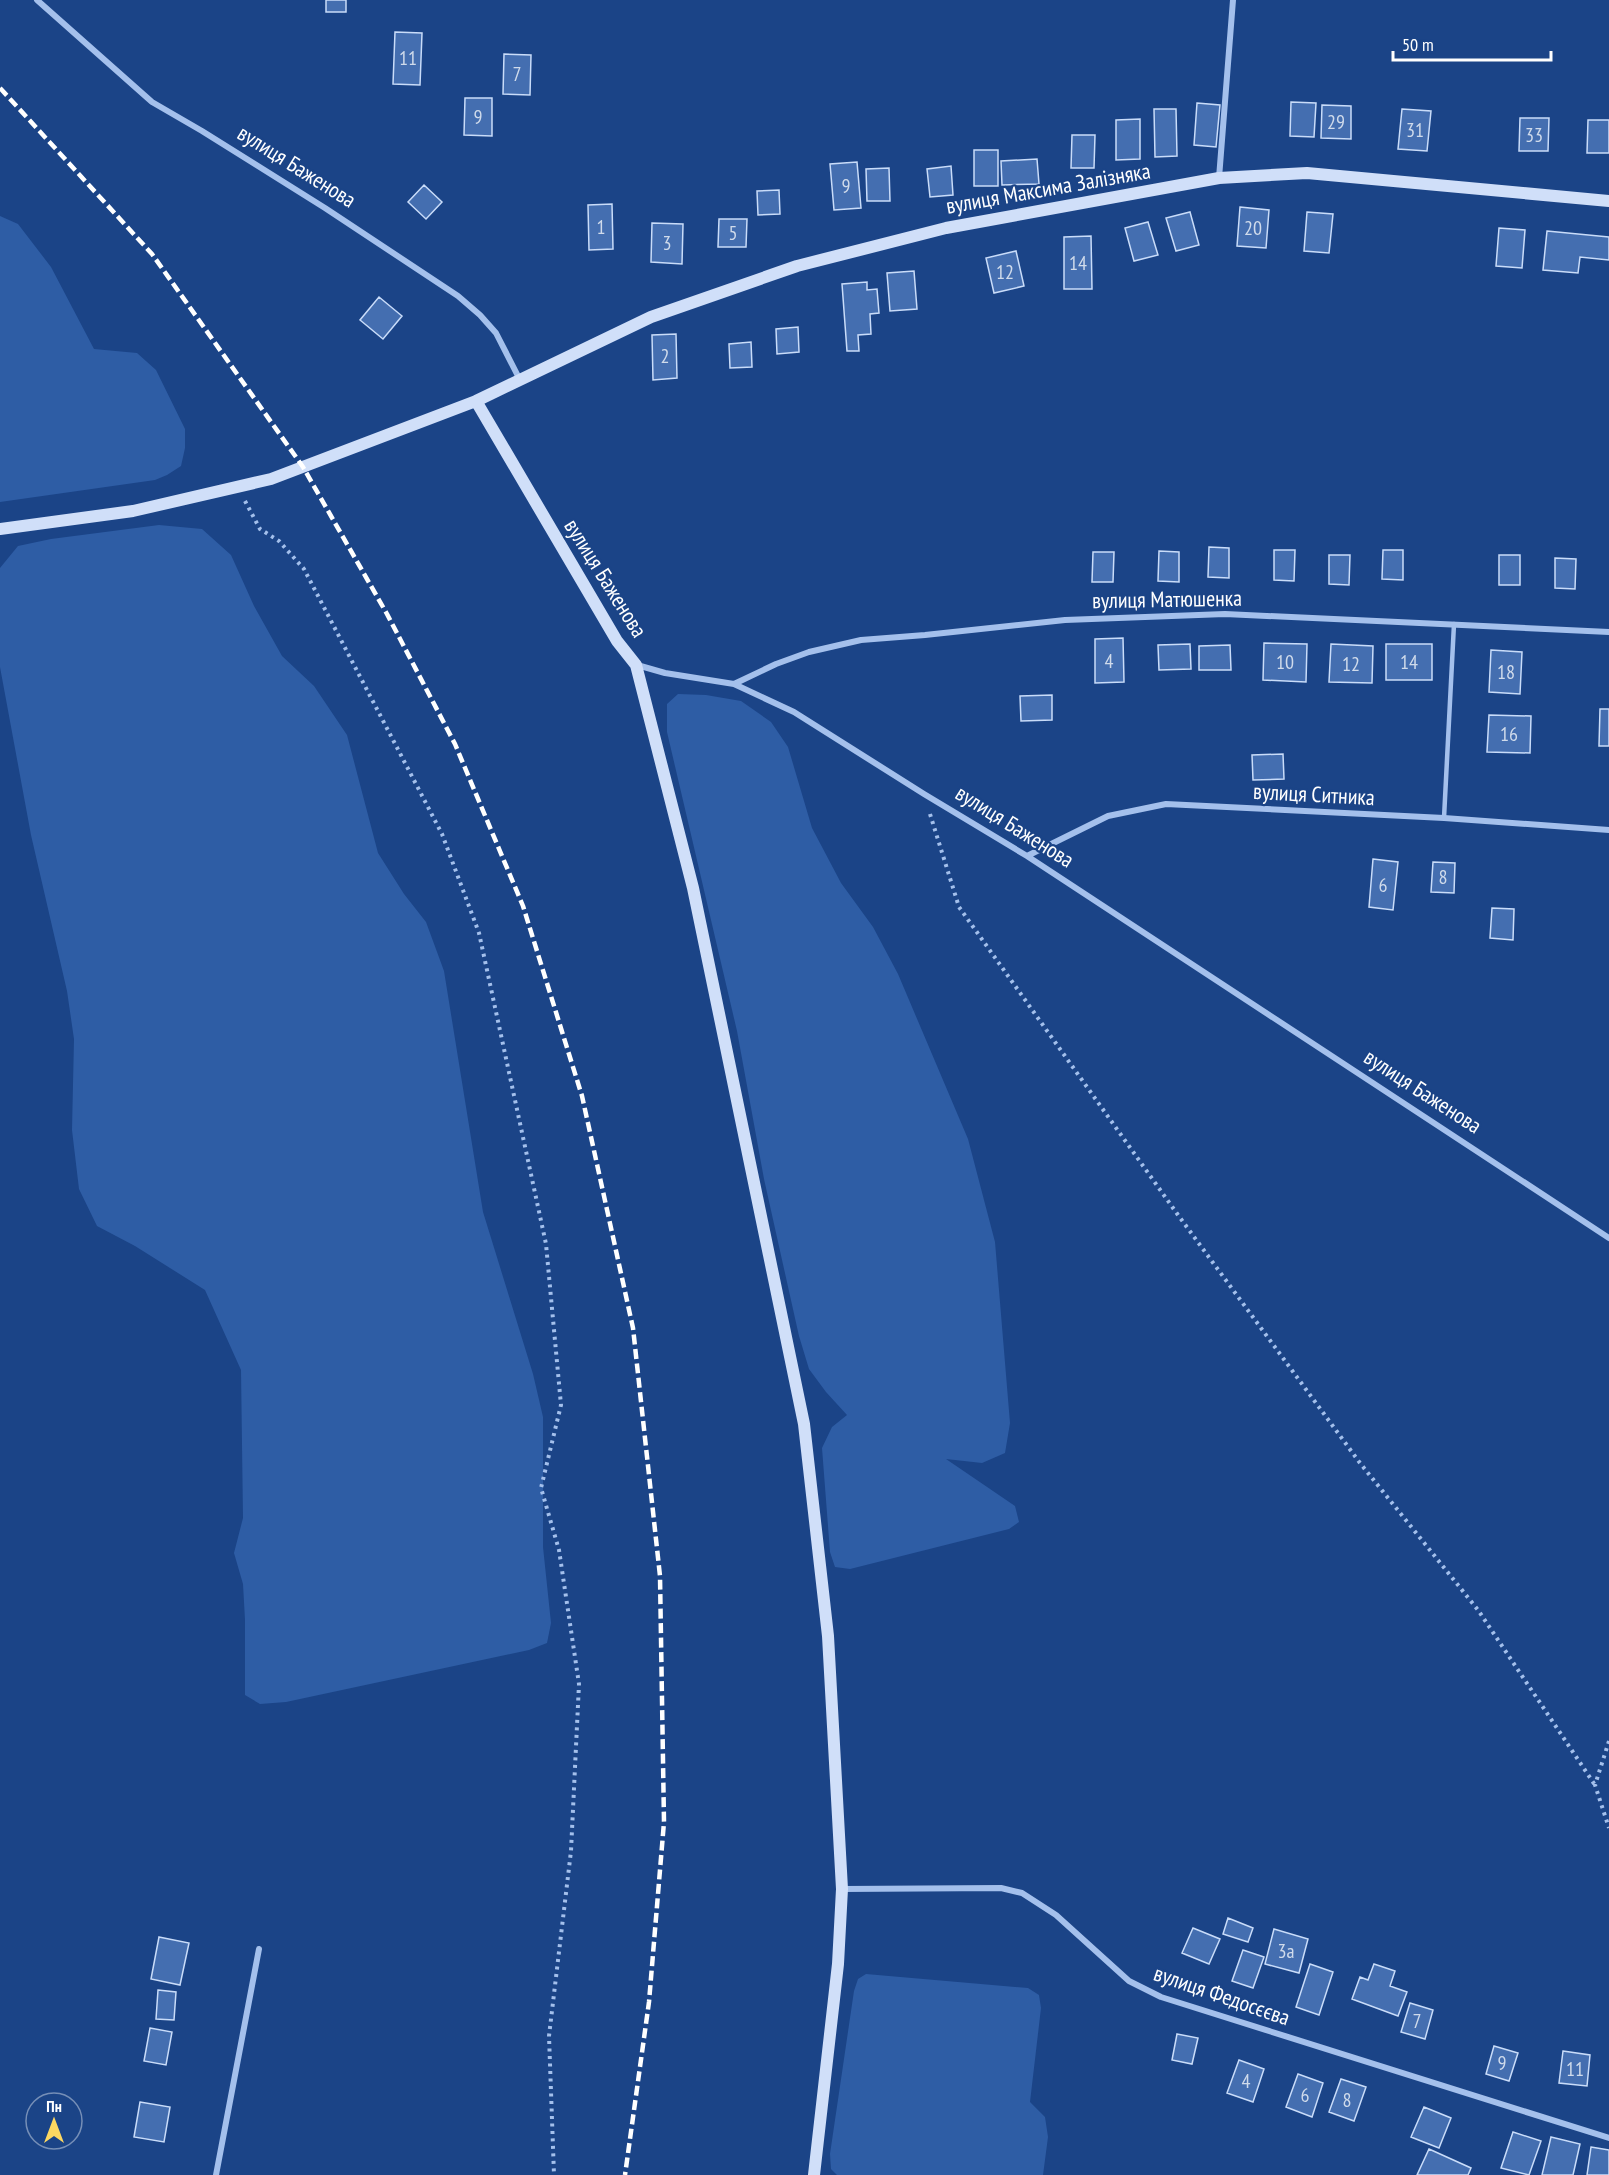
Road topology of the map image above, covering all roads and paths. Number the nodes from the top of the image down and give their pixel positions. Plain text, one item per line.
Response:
1 (37, 0) edge
2 (1233, 0) edge
3 (1219, 178) junction
4 (1609, 201) edge
5 (520, 380) junction
6 (476, 401) junction
7 (238, 488) junction
8 (0, 529) edge
9 (1454, 624) junction
10 (1609, 632) edge
11 (636, 665) junction
12 (734, 684) junction
13 (924, 794) junction
14 (1444, 818) junction
15 (1609, 830) edge
16 (1028, 856) junction
17 (1609, 1238) edge
18 (1609, 1741) edge
19 (1595, 1785) junction
20 (1609, 1828) edge
21 (842, 1889) junction
22 (260, 1949) dead end
23 (1609, 2138) edge
24 (216, 2175) edge
25 (554, 2175) edge
26 (814, 2175) edge

1 - 5 street, вулиця Баженова
2 - 3 street
3 - 4 street, вулиця Максима Залізняка
3 - 5 street, вулиця Максима Залізняка
5 - 6 street, вулиця Максима Залізняка
6 - 7 street, вулиця Максима Залізняка
6 - 11 street, вулиця Баженова
7 - 8 street, вулиця Максима Залізняка
7 - 25 path
9 - 10 street, вулиця Матюшенка
9 - 12 street, вулиця Матюшенка
9 - 14 lane
11 - 12 street, вулиця Баженова
11 - 21 street
12 - 13 street, вулиця Баженова
13 - 16 street, вулиця Баженова
13 - 19 path
14 - 15 street, вулиця Ситника
14 - 16 street, вулиця Ситника
16 - 17 street, вулиця Баженова
18 - 19 path
19 - 20 path
21 - 23 street, вулиця Федосєєва
21 - 26 street
22 - 24 street

